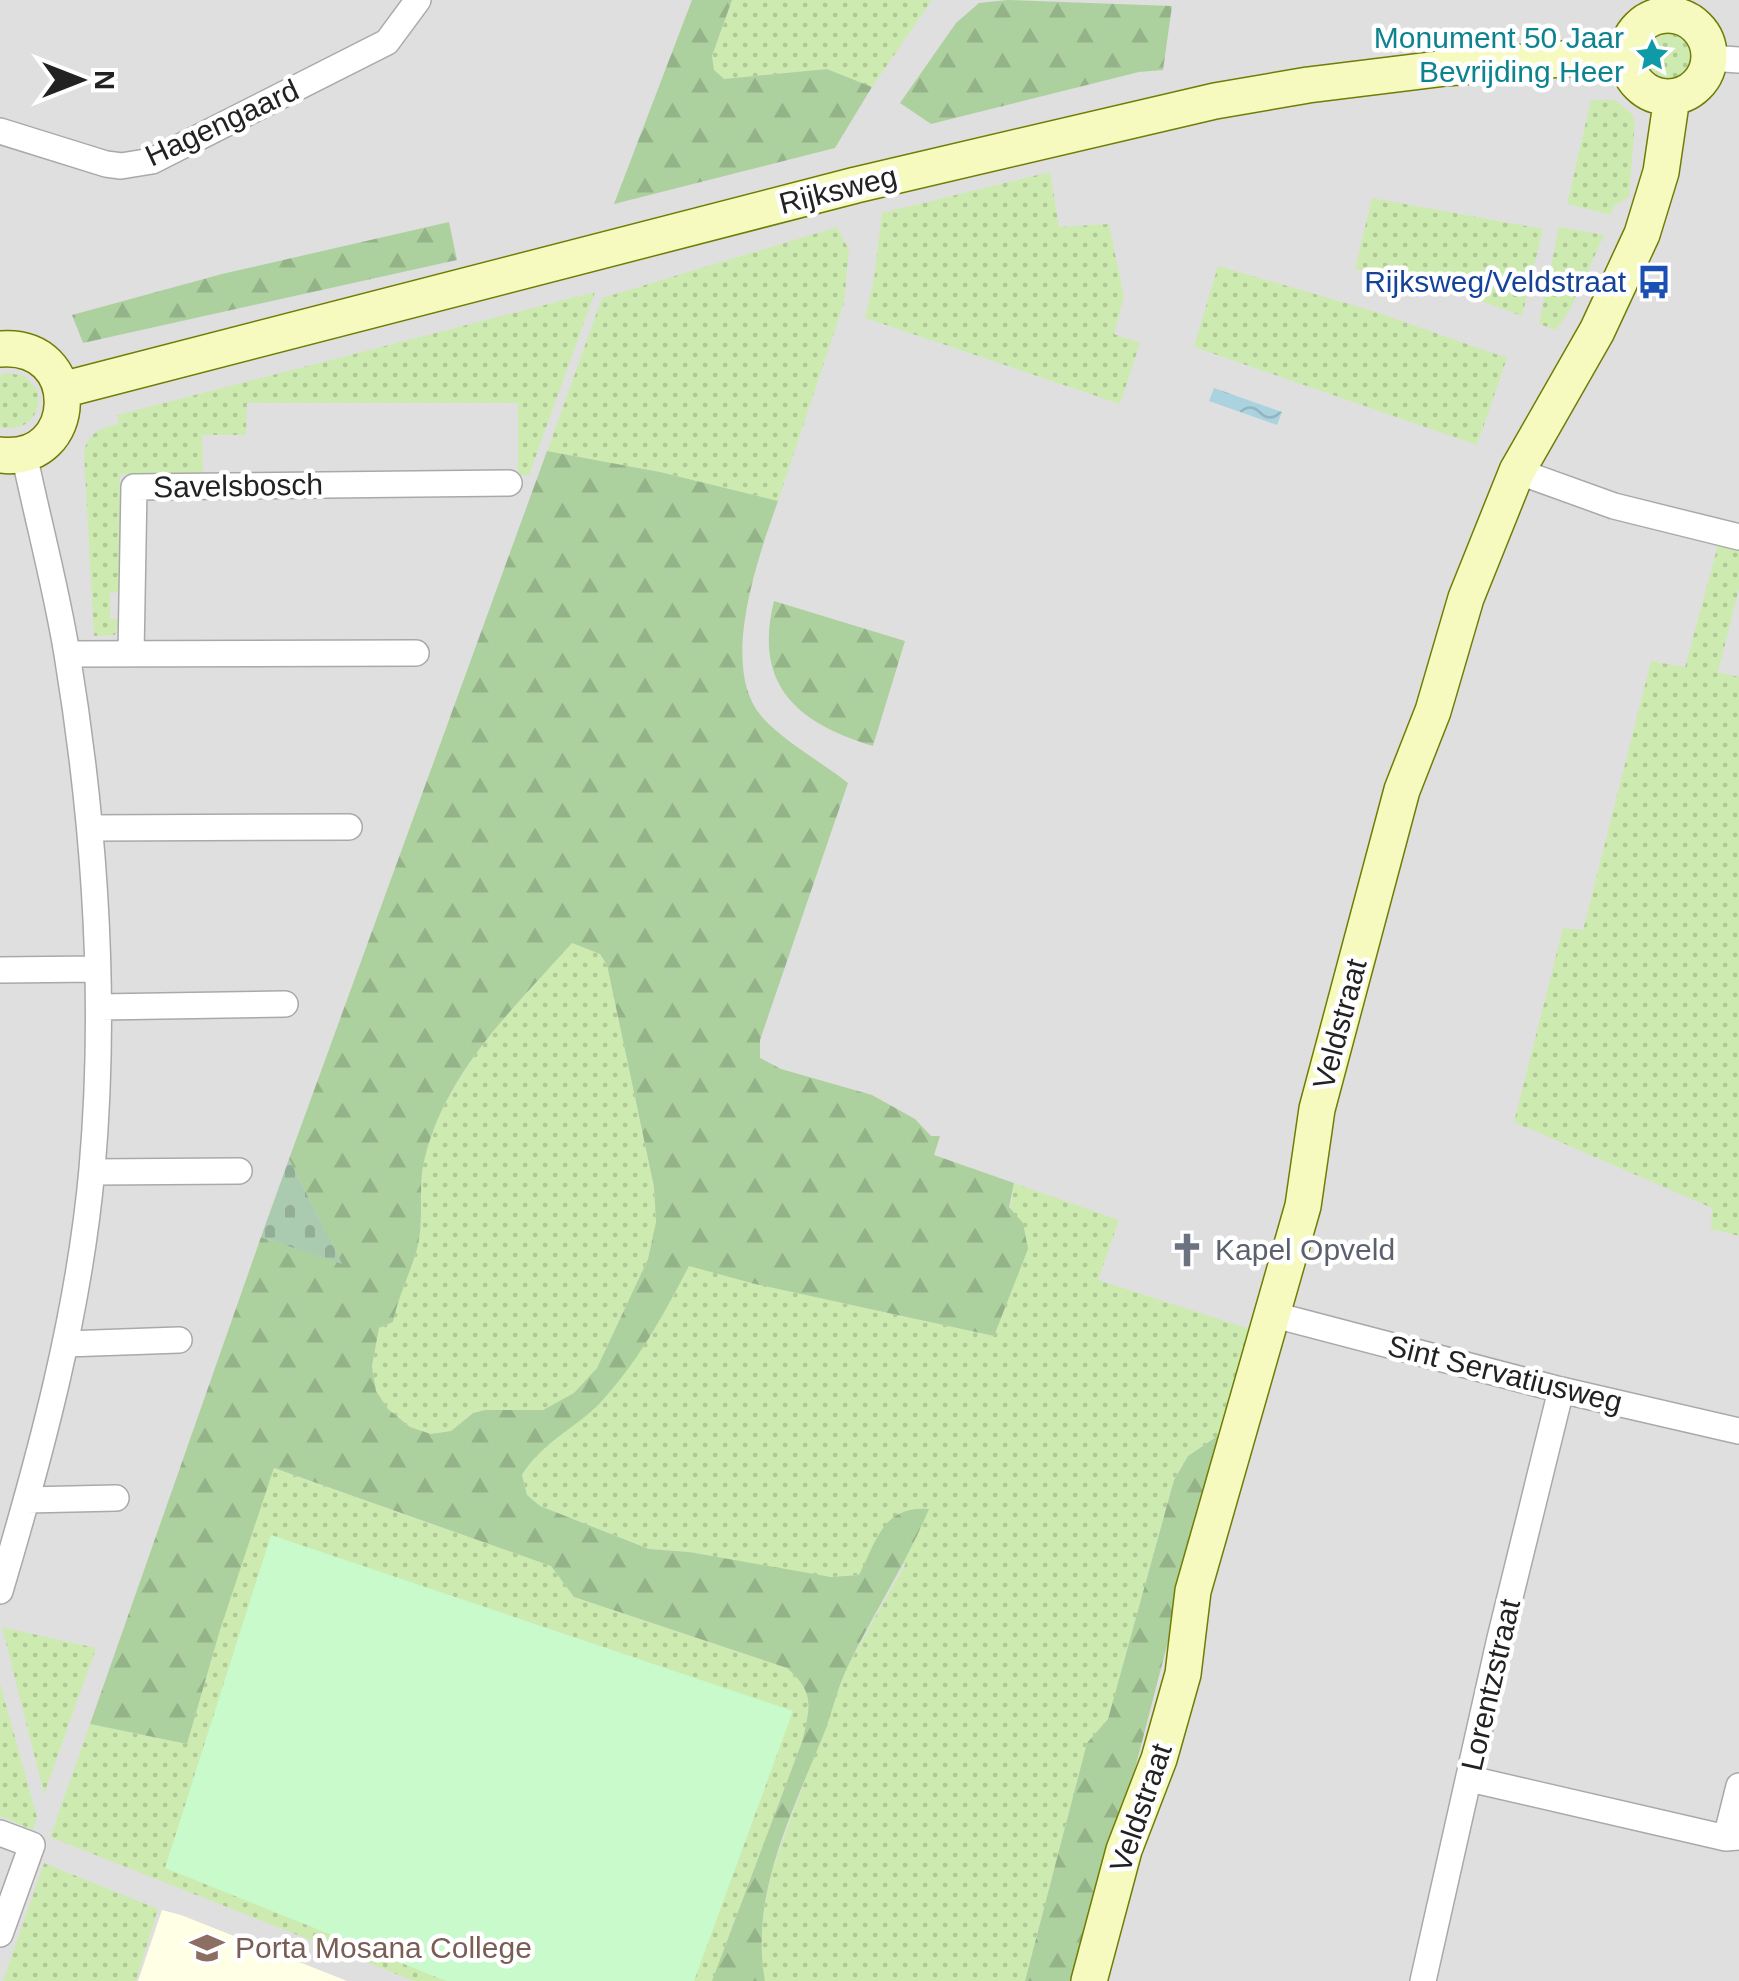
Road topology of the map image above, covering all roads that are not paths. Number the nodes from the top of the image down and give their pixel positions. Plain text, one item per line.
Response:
1 (418, 0) edge
2 (1669, 8) edge
3 (1627, 54) junction
4 (1724, 59) edge
5 (1672, 97) junction
6 (0, 131) edge
7 (0, 350) edge
8 (62, 390) junction
9 (12, 454) edge
10 (1517, 471) junction
11 (509, 483) dead end
12 (1739, 537) edge
13 (416, 653) dead end
14 (67, 654) junction
15 (131, 654) junction
16 (349, 827) dead end
17 (90, 828) junction
18 (97, 969) junction
19 (0, 970) edge
20 (285, 1004) dead end
21 (99, 1007) junction
22 (239, 1171) dead end
23 (92, 1172) junction
24 (1272, 1314) junction
25 (179, 1340) dead end
26 (66, 1344) junction
27 (1561, 1390) junction
28 (1739, 1430) edge
29 (116, 1498) dead end
30 (27, 1500) junction
31 (0, 1592) edge
32 (1470, 1778) junction
33 (1739, 1786) edge
34 (0, 1833) edge
35 (1732, 1838) edge
36 (0, 1934) edge
37 (1090, 1981) edge
38 (1423, 1981) edge

1 - 6 street, Hagengaard
2 - 3 street
2 - 4 street
3 - 5 street
3 - 8 street, Rijksweg
4 - 5 street
5 - 10 street, Veldstraat
7 - 8 street
8 - 9 street
9 - 14 street
10 - 12 street
10 - 24 street, Veldstraat
11 - 15 street, Savelsbosch
13 - 15 street
14 - 15 street
14 - 17 street
16 - 17 street
17 - 18 street
18 - 19 street
18 - 21 street
20 - 21 street
21 - 23 street
22 - 23 street
23 - 26 street
24 - 27 street, Sint Servatiusweg
24 - 37 street, Veldstraat
25 - 26 street
26 - 30 street
27 - 28 street, Sint Servatiusweg
27 - 32 street, Lorentzstraat
29 - 30 street
30 - 31 street
32 - 35 street
32 - 38 street, Lorentzstraat
33 - 35 street
34 - 36 street

